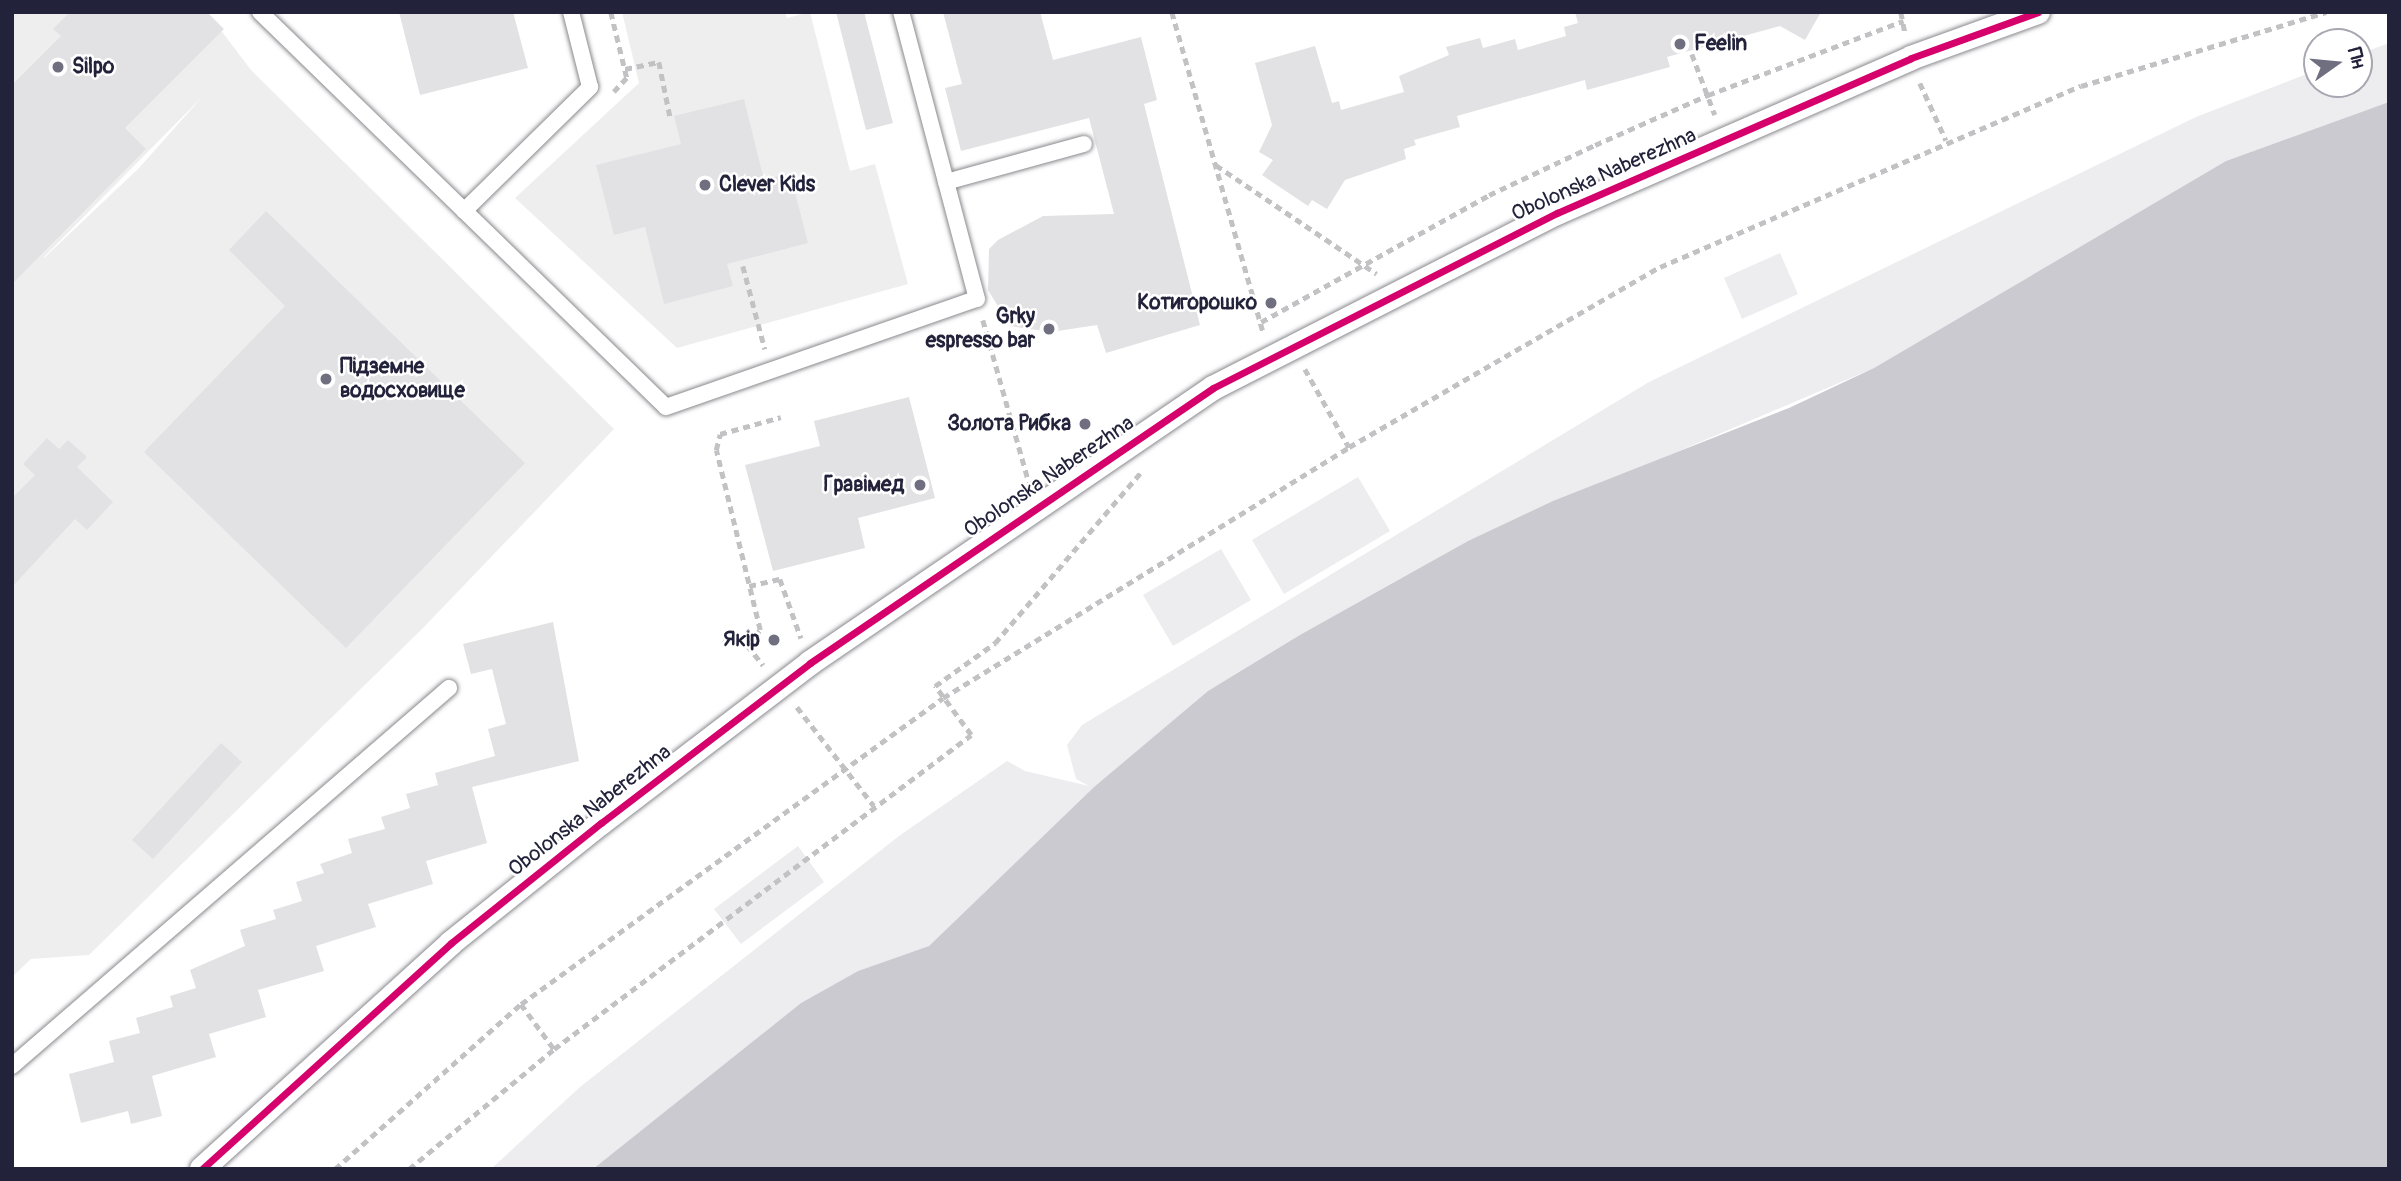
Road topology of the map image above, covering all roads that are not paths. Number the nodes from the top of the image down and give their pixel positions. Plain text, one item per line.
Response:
1 (260, 12) edge
2 (571, 12) edge
3 (901, 12) edge
4 (2038, 12) edge
5 (1084, 144) dead end
6 (946, 182) junction
7 (464, 211) junction
8 (449, 688) dead end
9 (12, 1066) edge
10 (202, 1169) edge

1 - 7 lane
2 - 7 lane
3 - 6 lane
4 - 10 street, Obolonska Naberezhna
5 - 6 lane
6 - 7 lane
8 - 9 lane

